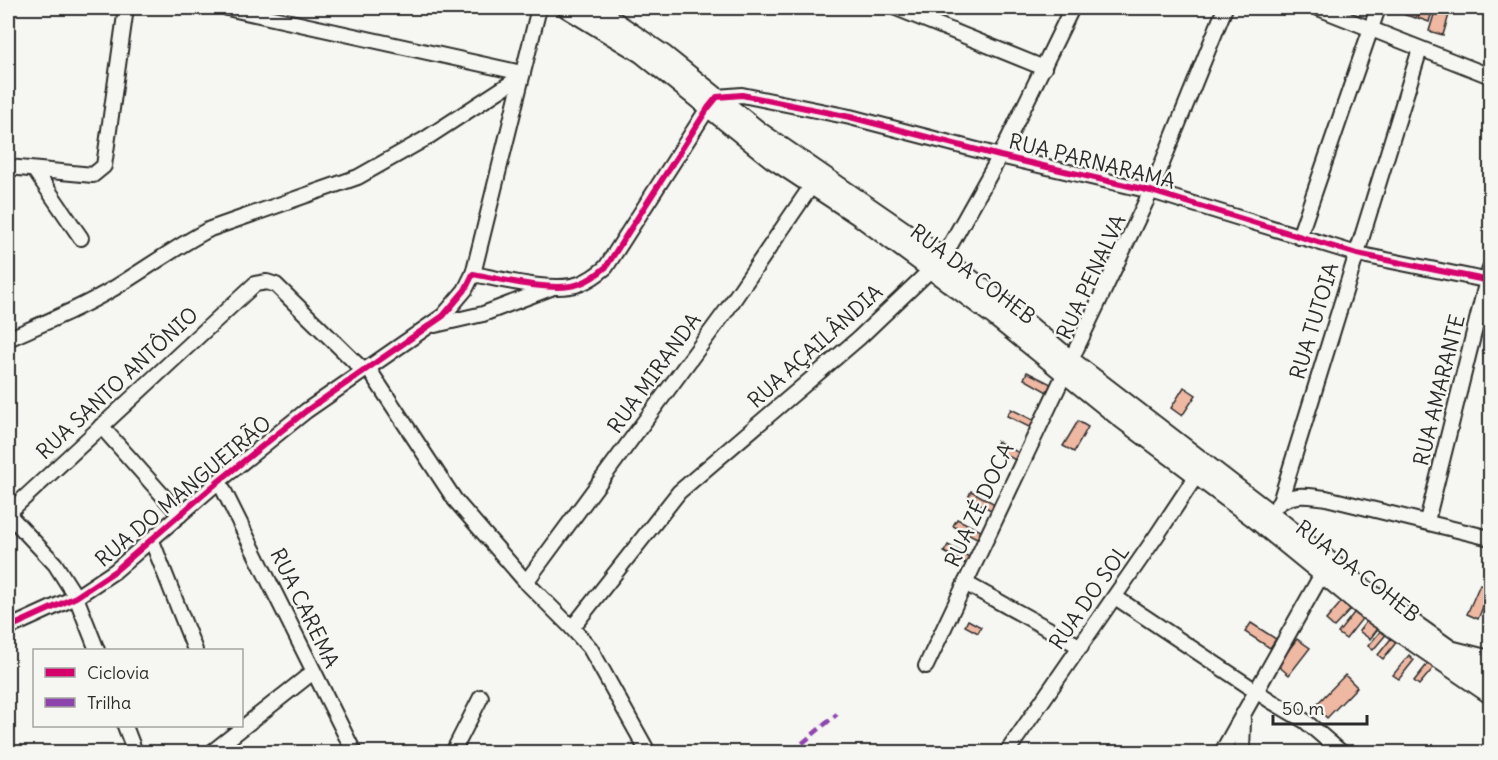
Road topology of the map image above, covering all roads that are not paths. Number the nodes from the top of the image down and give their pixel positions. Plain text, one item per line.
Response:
1 (126, 8) edge
2 (227, 8) edge
3 (538, 8) edge
4 (567, 8) edge
5 (595, 8) edge
6 (897, 8) edge
7 (1072, 8) edge
8 (1226, 8) edge
9 (1318, 8) edge
10 (1378, 8) edge
11 (1371, 29) junction
12 (1420, 50) junction
13 (1044, 68) junction
14 (521, 75) junction
15 (1491, 76) edge
16 (713, 102) junction
17 (1000, 156) junction
18 (8, 167) edge
19 (35, 171) junction
20 (812, 185) junction
21 (1150, 190) junction
22 (1299, 237) junction
23 (81, 238) dead end
24 (1357, 254) junction
25 (937, 263) junction
26 (473, 274) junction
27 (1489, 276) edge
28 (552, 287) junction
29 (427, 327) junction
30 (8, 339) edge
31 (1067, 367) junction
32 (366, 370) junction
33 (100, 426) junction
34 (1201, 469) junction
35 (219, 481) junction
36 (1269, 512) junction
37 (8, 514) edge
38 (180, 515) junction
39 (1426, 521) junction
40 (1491, 538) edge
41 (152, 541) junction
42 (1322, 574) junction
43 (526, 582) junction
44 (965, 583) junction
45 (76, 597) junction
46 (1115, 597) junction
47 (572, 627) junction
48 (8, 628) edge
49 (1081, 647) junction
50 (1449, 648) junction
51 (96, 649) edge
52 (194, 649) edge
53 (1491, 658) edge
54 (926, 666) dead end
55 (313, 672) junction
56 (1491, 678) edge
57 (1257, 691) junction
58 (1491, 694) edge
59 (481, 697) dead end
60 (1243, 718) junction
61 (243, 721) edge
62 (125, 727) edge
63 (228, 731) edge
64 (135, 753) edge
65 (212, 753) edge
66 (354, 753) edge
67 (453, 753) edge
68 (648, 753) edge
69 (1007, 753) edge
70 (1222, 753) edge
71 (1242, 753) edge
72 (1341, 753) edge

1 - 19 street
2 - 14 street
3 - 14 street, RUA DO MANGUEIRÃO
4 - 16 street, RUA DA COHEB
5 - 16 street, RUA DA COHEB
6 - 13 street
7 - 13 street, RUA AÇAILÂNDIA
8 - 21 street, RUA PENALVA
9 - 11 street
10 - 11 street
11 - 12 street
11 - 22 street
12 - 15 street
12 - 24 street, RUA TUTOIA
13 - 17 street, RUA AÇAILÂNDIA
14 - 26 street, RUA DO MANGUEIRÃO
14 - 30 street
16 - 17 street, RUA PARNARAMA
16 - 20 street, RUA DA COHEB
16 - 25 street, RUA DA COHEB
16 - 28 street
17 - 21 street, RUA PARNARAMA
17 - 25 street, RUA AÇAILÂNDIA
18 - 19 street
19 - 23 street
20 - 25 street, RUA DA COHEB
20 - 43 street, RUA MIRANDA
21 - 22 street, RUA PARNARAMA
21 - 31 street, RUA PENALVA
22 - 24 street, RUA PARNARAMA
24 - 27 street, RUA PARNARAMA
24 - 36 street, RUA TUTOIA
25 - 31 street, RUA DA COHEB
25 - 47 street, RUA AÇAILÂNDIA
26 - 28 street
26 - 29 street, RUA DO MANGUEIRÃO
27 - 39 street, RUA AMARANTE
28 - 29 street
29 - 32 street, RUA DO MANGUEIRÃO
31 - 34 street, RUA DA COHEB
31 - 44 street, RUA ZÉ DOCA
32 - 33 street, RUA SANTO ANTÔNIO
32 - 35 street, RUA DO MANGUEIRÃO
32 - 43 street
33 - 37 street, RUA SANTO ANTÔNIO
33 - 38 street
34 - 36 street, RUA DA COHEB
34 - 46 street, RUA DO SOL
35 - 38 street, RUA DO MANGUEIRÃO
35 - 55 street, RUA CAREMA
36 - 39 street
36 - 42 street, RUA DA COHEB
36 - 50 street, RUA DA COHEB
37 - 45 street
38 - 41 street, RUA DO MANGUEIRÃO
39 - 40 street
41 - 45 street, RUA DO MANGUEIRÃO
41 - 52 street
42 - 57 street
42 - 58 street, RUA DA COHEB
43 - 47 street
44 - 49 street
44 - 54 street, RUA ZÉ DOCA
45 - 48 street, RUA DO MANGUEIRÃO
45 - 51 street
46 - 49 street, RUA DO SOL
46 - 57 street
47 - 68 street
49 - 69 street, RUA DO SOL
50 - 53 street
50 - 56 street, RUA DA COHEB
55 - 61 street
55 - 66 street, RUA CAREMA
57 - 60 street
57 - 72 street
59 - 67 street
60 - 70 street
60 - 71 street
62 - 64 street
63 - 65 street

